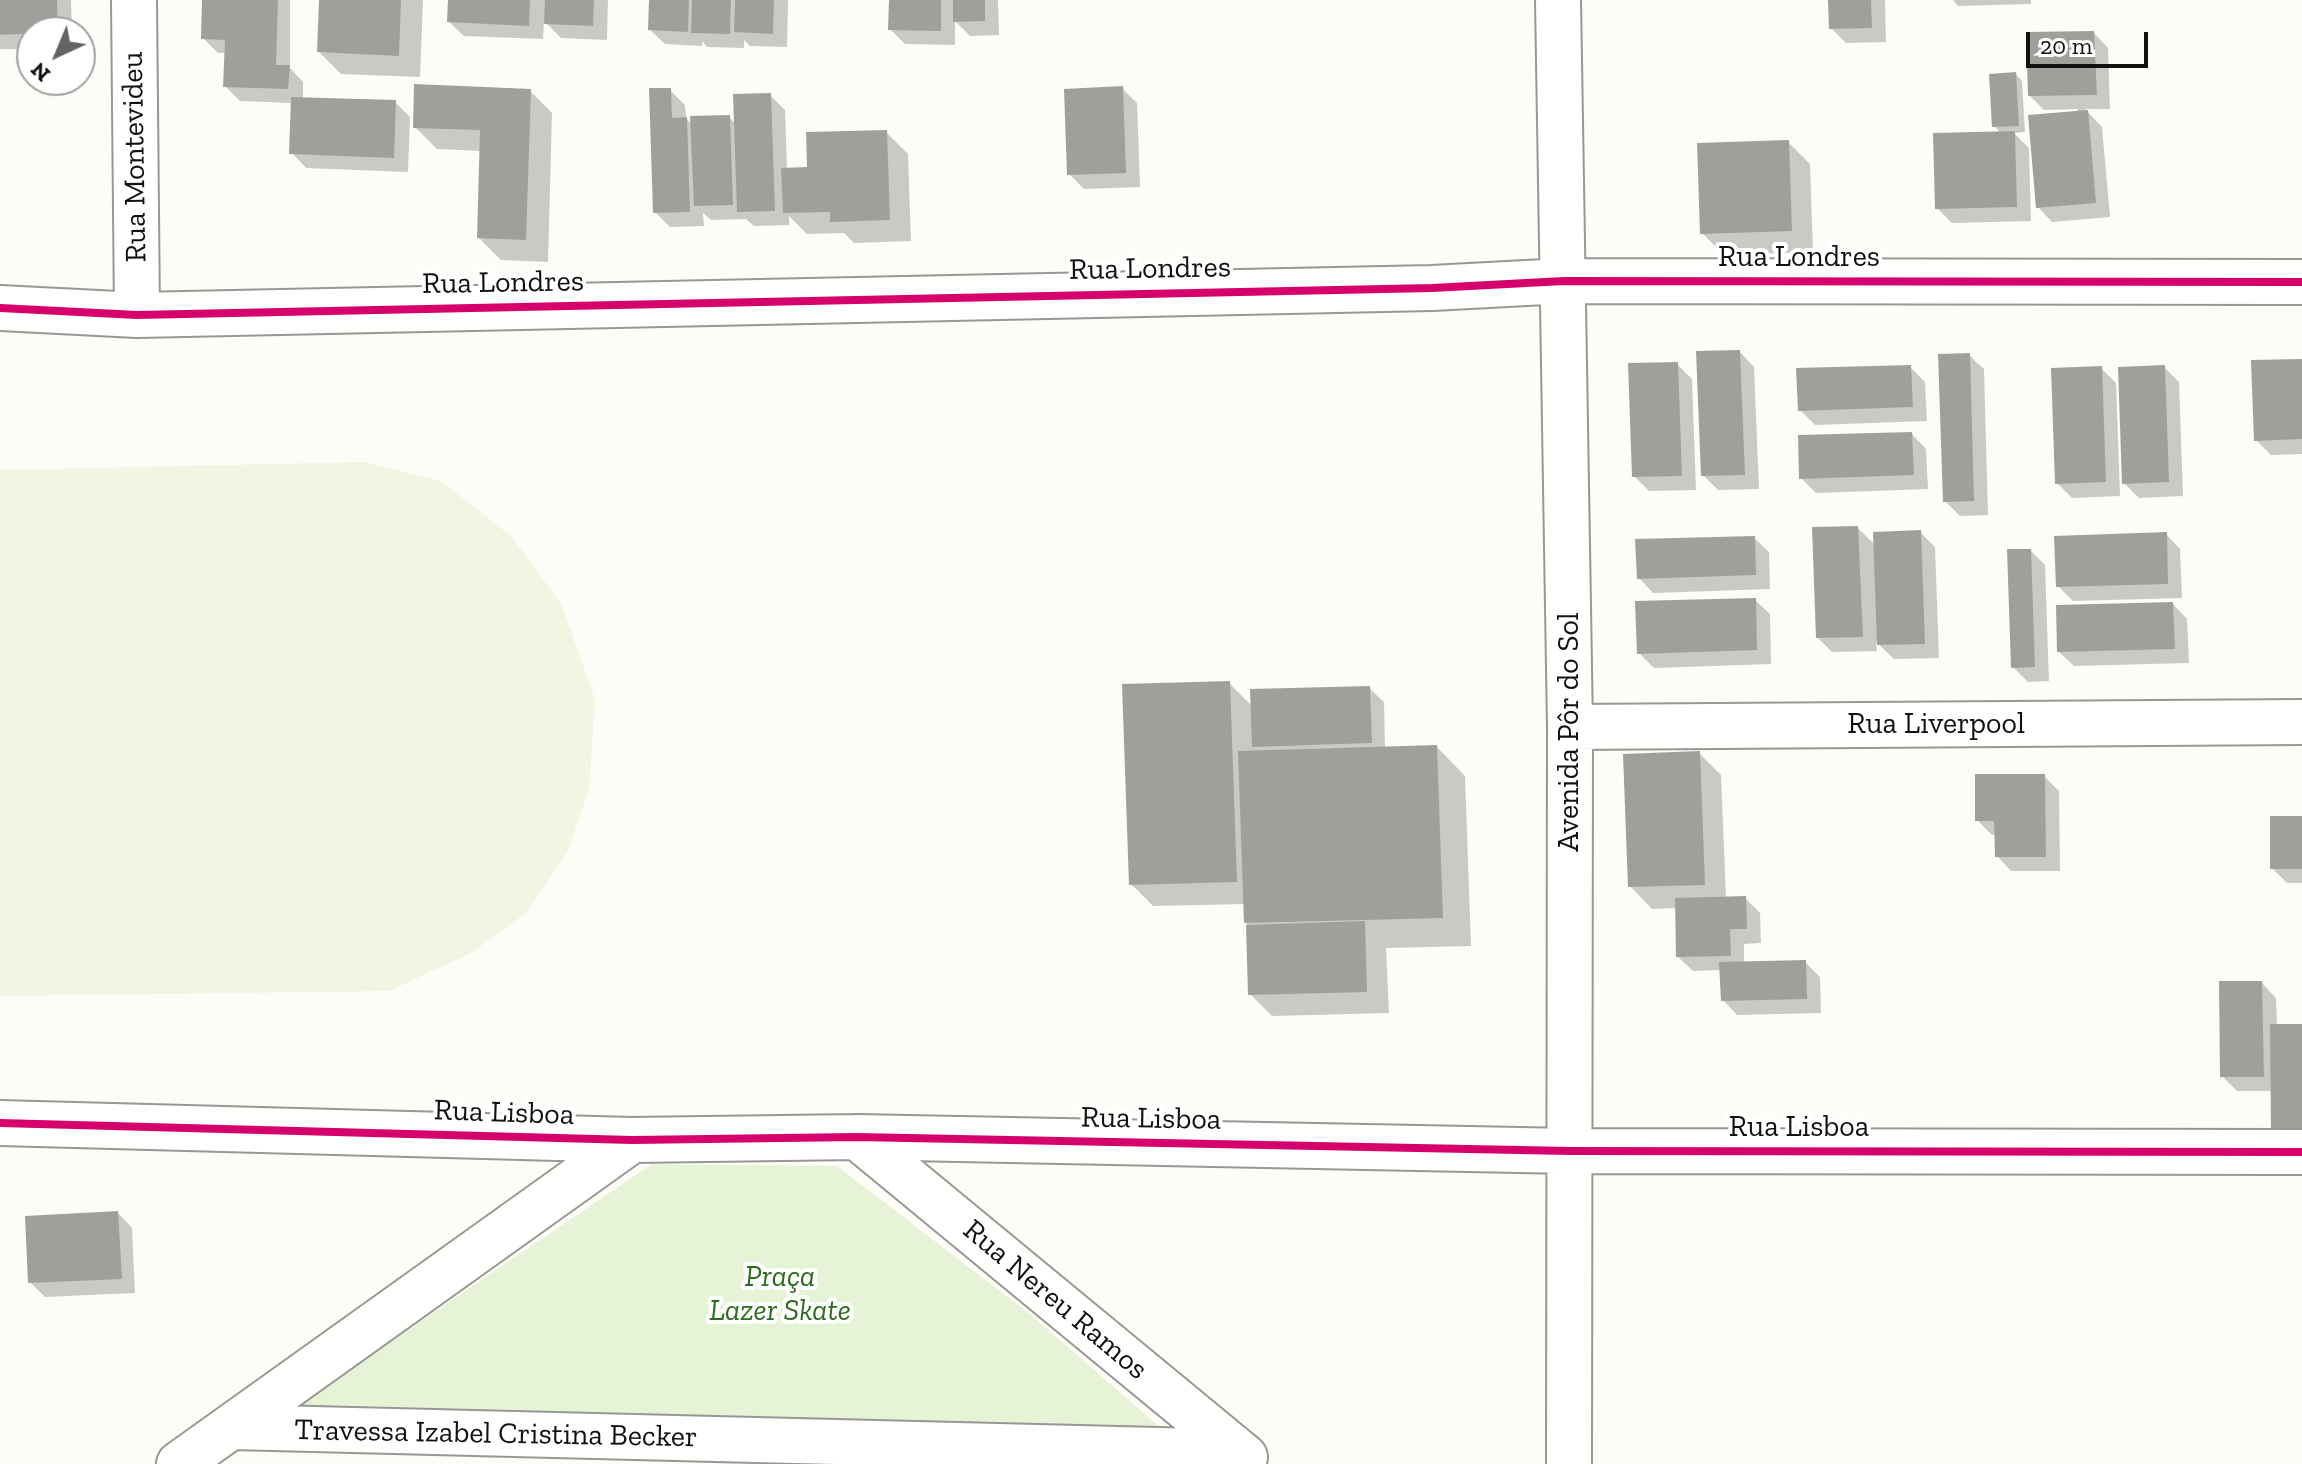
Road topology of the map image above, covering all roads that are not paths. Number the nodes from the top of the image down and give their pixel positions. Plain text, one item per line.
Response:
1 (134, 0) edge
2 (1558, 0) edge
3 (1564, 281) junction
4 (2302, 282) edge
5 (0, 308) edge
6 (137, 315) junction
7 (2302, 722) edge
8 (1570, 727) junction
9 (0, 1123) edge
10 (857, 1137) junction
11 (632, 1140) junction
12 (1570, 1151) junction
13 (2302, 1152) edge
14 (232, 1427) junction
15 (1246, 1458) edge
16 (179, 1464) edge
17 (1569, 1464) edge

1 - 6 street, Rua Montevideu
2 - 3 street, Avenida Pôr do Sol
3 - 4 street, Rua Londres
3 - 6 street, Rua Londres
3 - 8 street, Avenida Pôr do Sol
5 - 6 street, Rua Londres
7 - 8 street, Rua Liverpool
8 - 12 street, Avenida Pôr do Sol
9 - 11 street, Rua Lisboa
10 - 11 street, Rua Lisboa
10 - 12 street, Rua Lisboa
10 - 15 street, Rua Nereu Ramos
11 - 14 street
12 - 13 street, Rua Lisboa
12 - 17 street, Avenida Pôr do Sol
14 - 15 street, Travessa Izabel Cristina Becker
14 - 16 street

